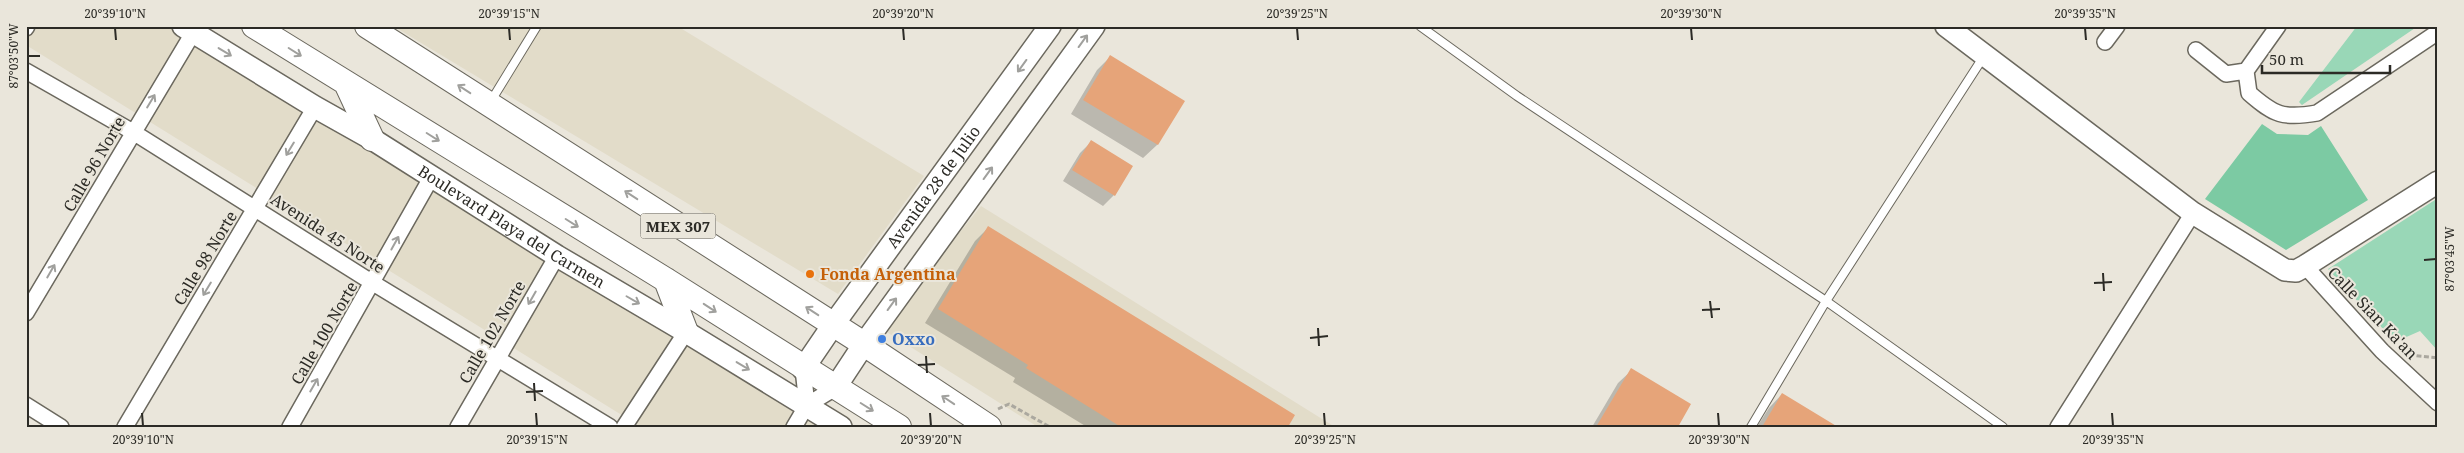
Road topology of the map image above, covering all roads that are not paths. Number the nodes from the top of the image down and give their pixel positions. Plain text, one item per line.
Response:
1 (254, 26) edge
2 (367, 26) edge
3 (537, 26) edge
4 (1050, 26) edge
5 (1094, 26) edge
6 (1420, 26) edge
7 (1946, 26) edge
8 (2117, 26) edge
9 (2278, 26) edge
10 (188, 29) edge
11 (2438, 32) edge
12 (2105, 42) dead end
13 (2196, 50) dead end
14 (1985, 56) junction
15 (26, 70) edge
16 (2246, 71) junction
17 (346, 83) junction
18 (489, 104) junction
19 (315, 107) junction
20 (133, 132) junction
21 (372, 139) junction
22 (431, 178) junction
23 (2438, 182) edge
24 (256, 207) junction
25 (2193, 213) junction
26 (557, 256) junction
27 (2301, 269) junction
28 (666, 280) junction
29 (373, 283) junction
30 (1826, 301) junction
31 (26, 313) edge
32 (833, 324) junction
33 (686, 332) junction
34 (864, 344) junction
35 (498, 357) junction
36 (804, 368) junction
37 (835, 388) junction
38 (2438, 403) edge
39 (26, 405) edge
40 (806, 405) junction
41 (983, 423) edge
42 (61, 427) edge
43 (124, 427) edge
44 (290, 427) edge
45 (458, 427) edge
46 (610, 427) edge
47 (624, 427) edge
48 (794, 427) edge
49 (841, 427) edge
50 (899, 427) edge
51 (1751, 427) edge
52 (2003, 427) edge
53 (2058, 427) edge

1 -> 17 highway, MEX 307
18 -> 2 highway, MEX 307
3 - 18 lane
4 -> 32 main road, Avenida 28 de Julio
34 -> 5 main road
6 - 30 lane
7 - 14 main road
8 - 12 street
9 - 16 street
10 -> 19 main road, Boulevard Playa del Carmen
20 -> 10 street, Calle 96 Norte
11 - 16 street
13 - 16 street
14 - 25 main road
14 - 30 lane
15 - 20 street, Avenida 45 Norte
17 - 21 highway
17 -> 28 highway, MEX 307
32 -> 18 highway, MEX 307
19 - 21 main road, Boulevard Playa del Carmen
19 -> 24 street, Calle 98 Norte
20 - 24 street, Avenida 45 Norte
31 -> 20 street, Calle 96 Norte
21 - 22 main road, Boulevard Playa del Carmen
22 - 26 main road, Boulevard Playa del Carmen
29 -> 22 street, Calle 100 Norte
23 - 27 main road
24 - 29 street, Avenida 45 Norte
24 -> 43 street, Calle 98 Norte
25 - 27 main road
25 - 53 street
26 -> 33 main road, Boulevard Playa del Carmen
26 -> 35 street, Calle 102 Norte
27 - 38 street, Calle Sian Ka'an
28 - 33 highway
28 -> 36 highway, MEX 307
29 - 35 street, Avenida 45 Norte
44 -> 29 street, Calle 100 Norte
30 - 51 lane
30 - 52 lane
32 - 34 highway, MEX 307
32 - 36 main road, Avenida 28 de Julio
33 -> 40 main road, Boulevard Playa del Carmen
33 - 47 street
34 - 37 main road
41 -> 34 highway, MEX 307
35 - 45 street, Calle 102 Norte
35 - 46 street, Avenida 45 Norte
36 - 37 highway, MEX 307
36 - 40 street
37 - 40 street
37 -> 50 highway, MEX 307
39 - 42 street
40 - 48 street
40 - 49 main road, Boulevard Playa del Carmen

